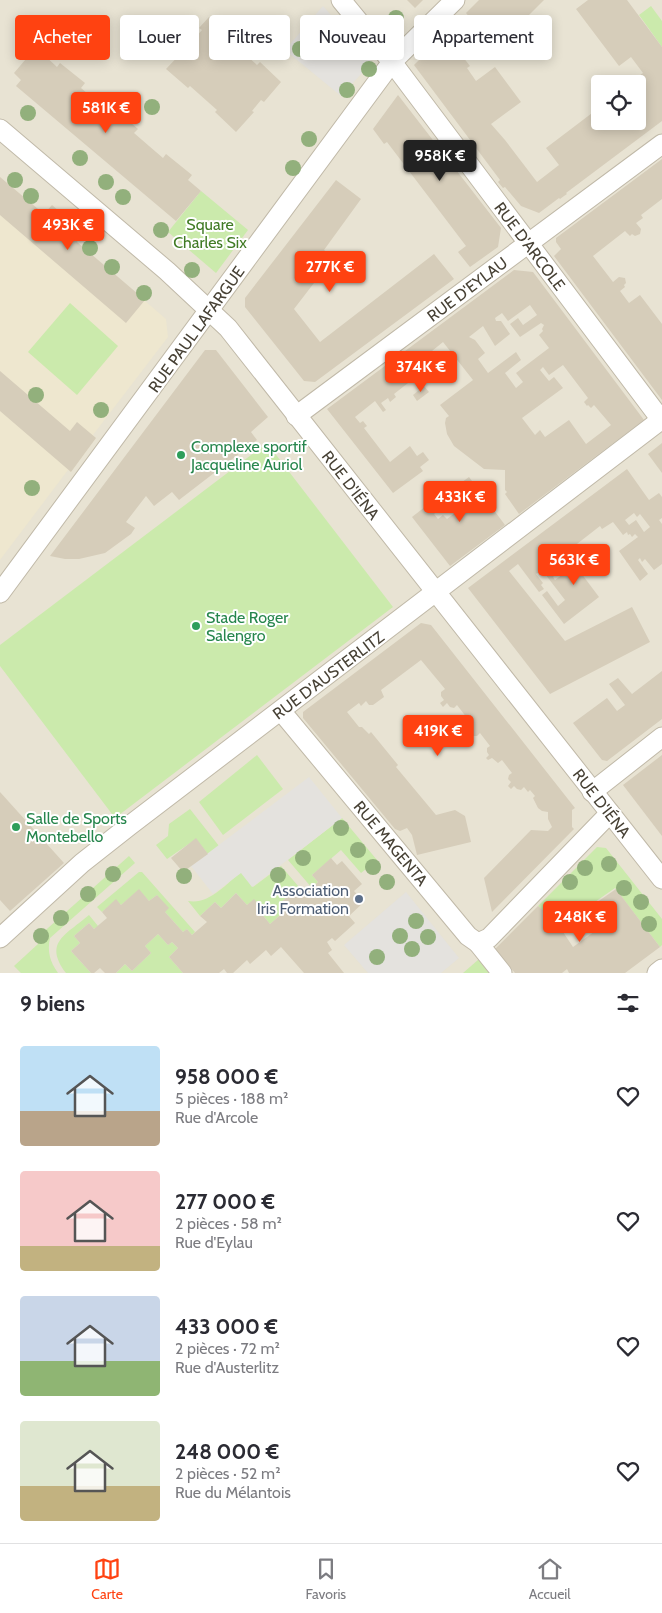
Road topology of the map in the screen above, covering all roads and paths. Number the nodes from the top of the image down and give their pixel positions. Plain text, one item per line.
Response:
1 (341, 0) edge
2 (455, 0) edge
3 (392, 62) junction
4 (0, 129) edge
5 (662, 144) edge
6 (529, 244) junction
7 (210, 310) junction
8 (296, 416) junction
9 (662, 420) edge
10 (0, 593) edge
11 (436, 593) junction
12 (281, 710) junction
13 (662, 737) edge
14 (592, 792) junction
15 (610, 813) junction
16 (662, 880) edge
17 (0, 938) edge
18 (478, 942) junction
19 (662, 970) edge
20 (502, 973) edge
21 (657, 973) edge

1 - 3 street, RUE D'ARCOLE
2 - 3 street, RUE PAUL LAFARGUE
3 - 6 street, RUE D'ARCOLE
3 - 7 street, RUE PAUL LAFARGUE
4 - 7 street, RUE D'IÉNA
5 - 6 street, RUE D'EYLAU
6 - 8 street, RUE D'EYLAU
6 - 9 street, RUE D'ARCOLE
7 - 8 street, RUE D'IÉNA
7 - 10 street, RUE PAUL LAFARGUE
8 - 11 street, RUE D'IÉNA
9 - 11 street, RUE D'AUSTERLITZ
11 - 12 street, RUE D'AUSTERLITZ
11 - 14 street, RUE D'IÉNA
12 - 17 street, RUE D'AUSTERLITZ
12 - 18 street, RUE MAGENTA
13 - 14 street
14 - 15 street, RUE D'IÉNA
15 - 16 street, RUE D'IÉNA
15 - 18 street
18 - 20 street, RUE MAGENTA
19 - 21 street

